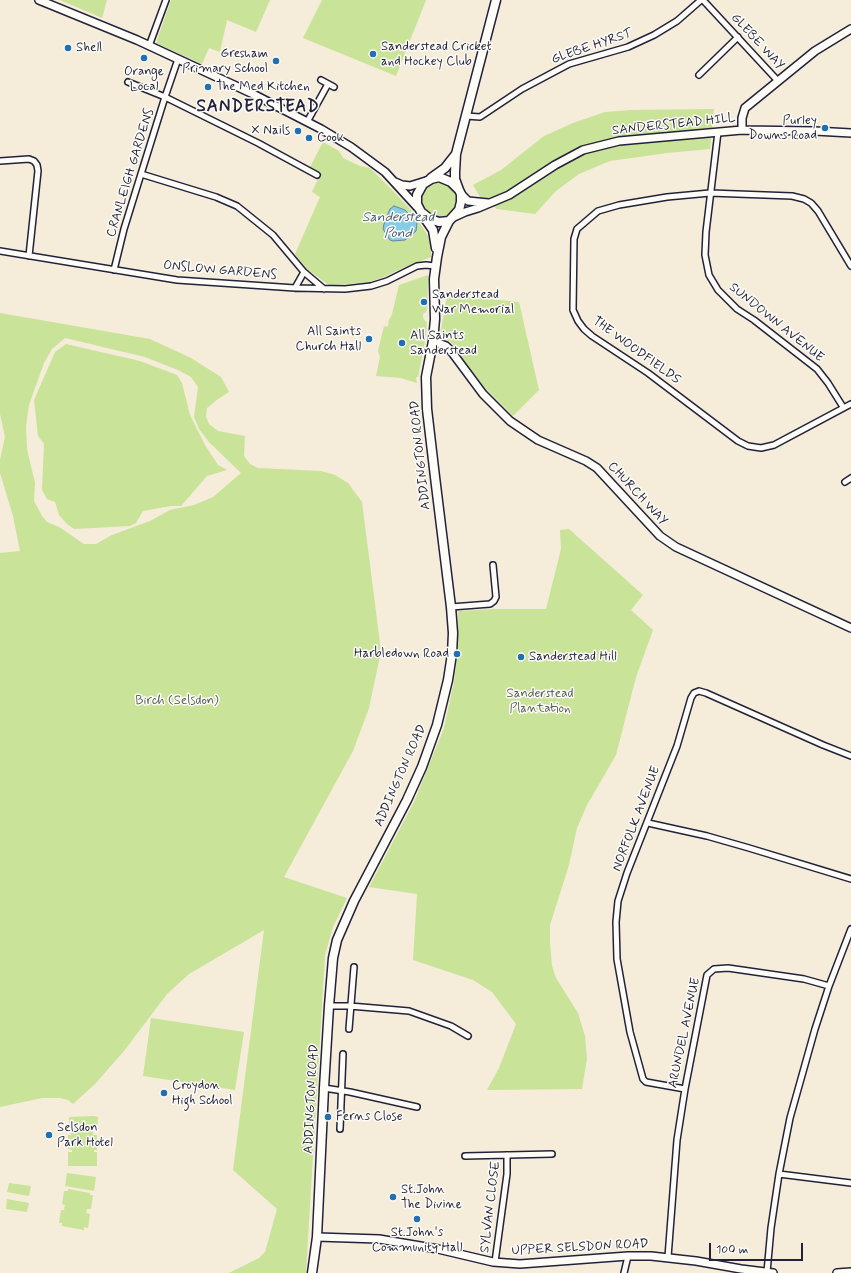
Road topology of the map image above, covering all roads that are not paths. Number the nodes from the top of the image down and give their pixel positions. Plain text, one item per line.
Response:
1 (39, 0) edge
2 (166, 0) edge
3 (496, 0) edge
4 (702, 0) edge
5 (851, 29) edge
6 (738, 37) junction
7 (149, 46) junction
8 (178, 60) junction
9 (699, 75) dead end
10 (321, 80) dead end
11 (778, 81) junction
12 (128, 82) dead end
13 (328, 84) junction
14 (334, 87) dead end
15 (165, 97) junction
16 (466, 116) junction
17 (307, 122) junction
18 (742, 130) junction
19 (718, 132) junction
20 (851, 133) edge
21 (456, 154) junction
22 (0, 161) edge
23 (141, 174) junction
24 (317, 174) dead end
25 (392, 180) junction
26 (428, 180) junction
27 (460, 192) junction
28 (710, 193) junction
29 (491, 203) junction
30 (420, 210) junction
31 (451, 219) junction
32 (0, 251) edge
33 (29, 256) junction
34 (436, 257) junction
35 (435, 266) junction
36 (851, 266) edge
37 (114, 270) junction
38 (304, 272) junction
39 (295, 288) junction
40 (324, 289) junction
41 (433, 341) junction
42 (851, 404) edge
43 (843, 407) junction
44 (851, 478) edge
45 (845, 482) dead end
46 (493, 565) dead end
47 (451, 607) junction
48 (850, 626) edge
49 (851, 756) edge
50 (648, 823) junction
51 (851, 878) edge
52 (851, 929) edge
53 (354, 966) dead end
54 (830, 986) junction
55 (329, 1006) junction
56 (350, 1006) junction
57 (349, 1029) dead end
58 (468, 1036) dead end
59 (343, 1054) dead end
60 (324, 1088) junction
61 (685, 1089) junction
62 (340, 1091) junction
63 (418, 1107) dead end
64 (340, 1129) dead end
65 (552, 1154) dead end
66 (508, 1155) junction
67 (465, 1156) dead end
68 (779, 1174) junction
69 (851, 1183) edge
70 (317, 1237) junction
71 (628, 1256) junction
72 (668, 1257) junction
73 (495, 1262) junction
74 (741, 1271) edge
75 (767, 1272) edge
76 (851, 1272) edge
77 (312, 1273) edge
78 (624, 1273) edge
79 (773, 1273) edge
80 (837, 1273) edge

1 - 7 main road
2 - 7 street
3 - 16 main road
4 - 6 street, GLEBE WAY
4 - 16 street, GLEBE HYRST
5 - 11 main road
6 - 9 street
6 - 11 street, GLEBE WAY
7 - 8 main road
8 - 15 street, CRANLEIGH GARDENS
8 - 17 main road
10 - 13 street
11 - 18 main road
12 - 15 street
13 - 14 street
13 - 17 street
15 - 23 street, CRANLEIGH GARDENS
15 - 24 street
16 - 21 main road
17 - 25 main road
18 - 19 main road, SANDERSTEAD HILL
18 - 20 main road, SANDERSTEAD HILL
19 - 28 street, SUNDOWN AVENUE
19 - 29 main road, SANDERSTEAD HILL
21 - 26 main road
21 - 27 main road
22 - 33 street
23 - 37 street, CRANLEIGH GARDENS
23 - 38 street
25 - 26 main road
25 - 30 main road
26 - 27 main road
26 - 30 main road
27 - 29 main road, SANDERSTEAD HILL
27 - 31 main road
28 - 36 street, THE WOODFIELDS
28 - 43 street, SUNDOWN AVENUE
28 - 43 street, THE WOODFIELDS
29 - 31 main road, SANDERSTEAD HILL
30 - 31 main road
30 - 34 main road
31 - 34 main road
32 - 33 street, ONSLOW GARDENS
33 - 37 street, ONSLOW GARDENS
34 - 35 main road, ADDINGTON ROAD
35 - 40 street, ONSLOW GARDENS
35 - 41 main road, ADDINGTON ROAD
37 - 39 street, ONSLOW GARDENS
38 - 39 street
38 - 40 street
39 - 40 street, ONSLOW GARDENS
41 - 47 main road, ADDINGTON ROAD
41 - 48 main road, CHURCH WAY
42 - 43 street, THE WOODFIELDS
44 - 45 street
46 - 47 street
47 - 55 main road, ADDINGTON ROAD
49 - 50 street, NORFOLK AVENUE
50 - 51 street
50 - 61 street, NORFOLK AVENUE
52 - 54 street
53 - 56 street
54 - 61 street, ARUNDEL AVENUE
54 - 68 street
55 - 56 street
55 - 60 main road, ADDINGTON ROAD
56 - 57 street
56 - 58 street
59 - 62 street
60 - 62 street
60 - 70 main road, ADDINGTON ROAD
61 - 72 street, ARUNDEL AVENUE
62 - 63 street
62 - 64 street
65 - 66 street, SYLVAN CLOSE
66 - 67 street, SYLVAN CLOSE
66 - 73 street, SYLVAN CLOSE
68 - 69 street
68 - 75 street
70 - 73 main road, UPPER SELSDON ROAD
70 - 77 main road, ADDINGTON ROAD
71 - 72 main road, UPPER SELSDON ROAD
71 - 73 main road, UPPER SELSDON ROAD
71 - 78 street
72 - 74 main road, UPPER SELSDON ROAD
74 - 75 main road, UPPER SELSDON ROAD
75 - 79 main road, UPPER SELSDON ROAD
76 - 80 main road

